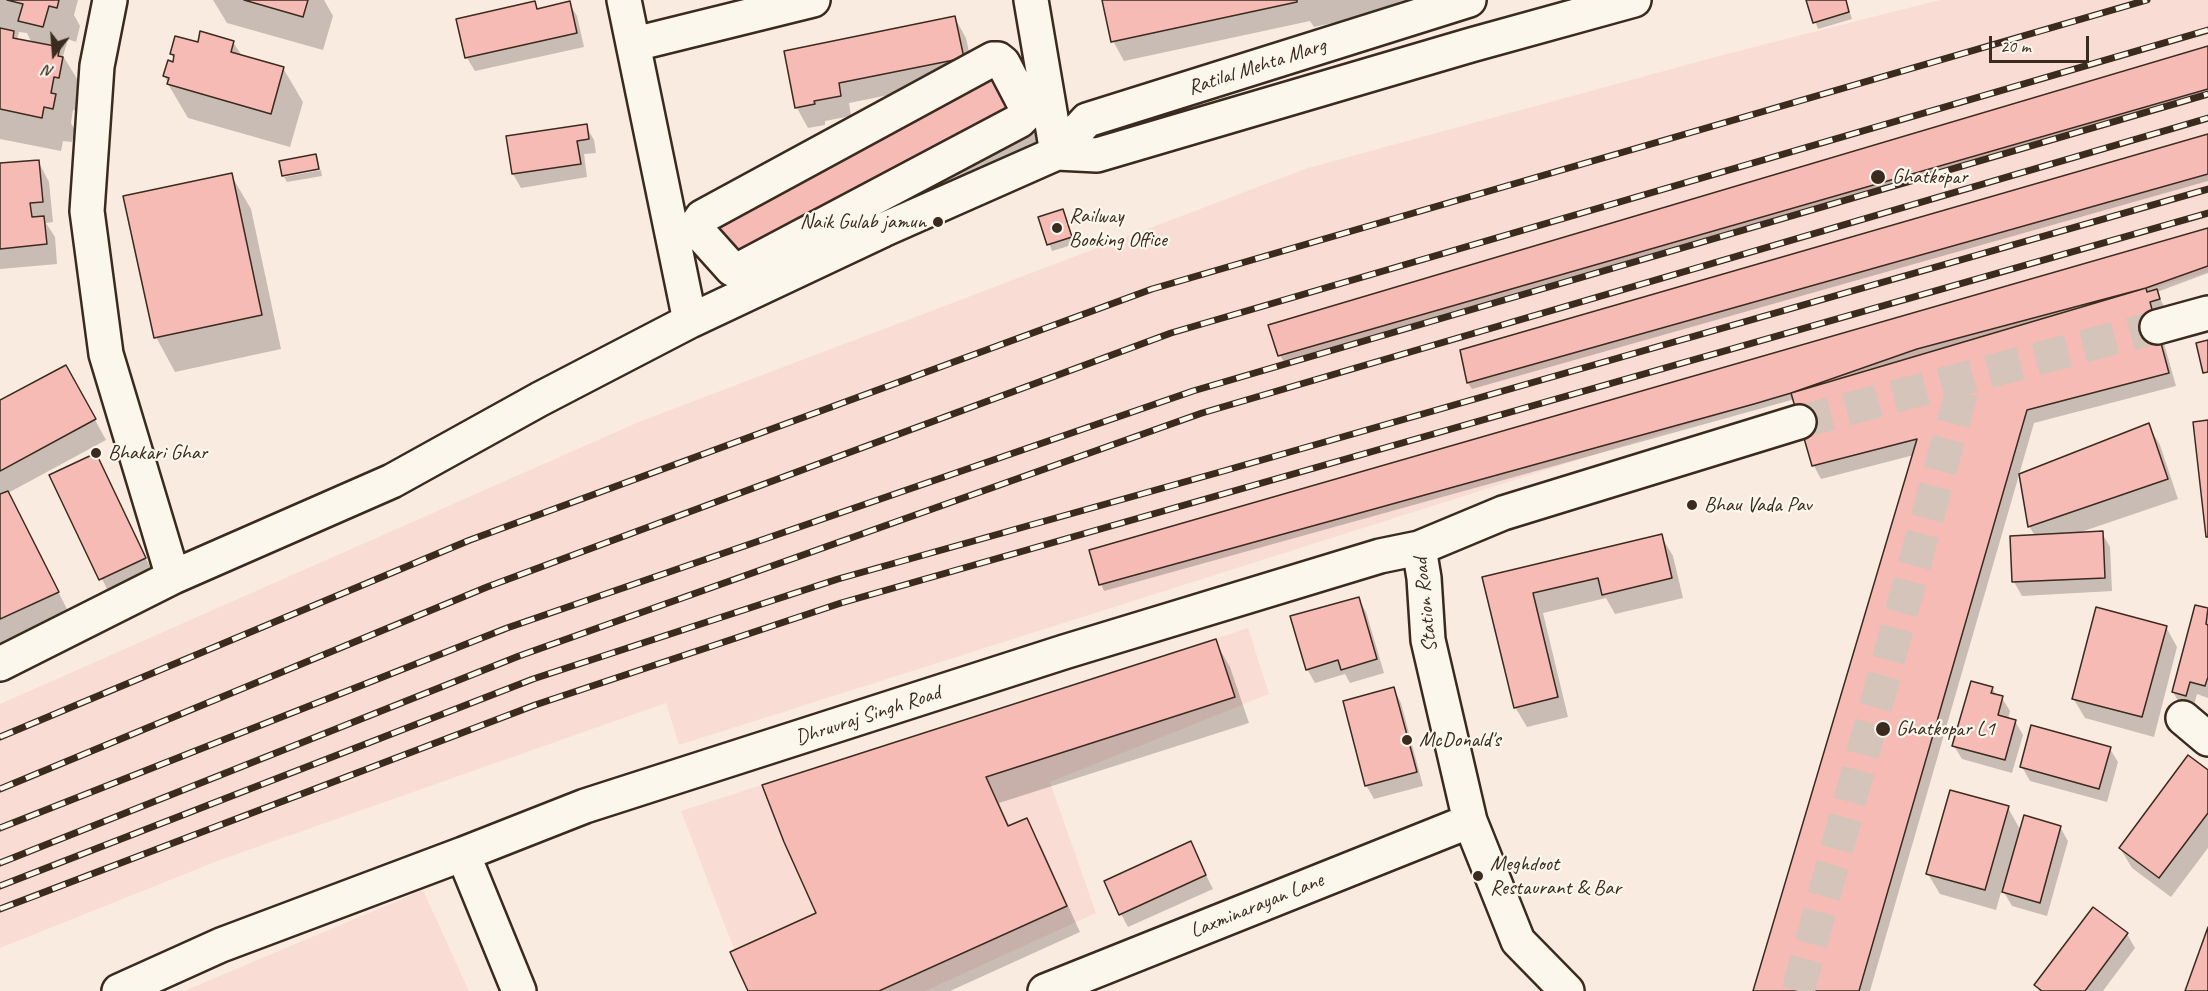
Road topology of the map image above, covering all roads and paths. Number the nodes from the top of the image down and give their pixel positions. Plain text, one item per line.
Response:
1 (110, 0) edge
2 (624, 0) edge
3 (813, 0) edge
4 (1031, 0) edge
5 (1469, 0) edge
6 (1634, 0) edge
7 (634, 44) junction
8 (1034, 93) junction
9 (988, 138) junction
10 (1057, 153) junction
11 (1008, 175) junction
12 (2208, 313) edge
13 (690, 321) junction
14 (2157, 327) tunnel mouth
15 (1799, 422) tunnel mouth
16 (1419, 548) junction
17 (173, 577) junction
18 (0, 664) edge
19 (2183, 718) dead end
20 (2208, 739) edge
21 (1470, 821) junction
22 (463, 855) junction
23 (119, 991) edge
24 (519, 991) edge
25 (1045, 991) edge
26 (1567, 991) edge

1 - 17 street
2 - 7 street
3 - 7 street
4 - 8 street
5 - 10 street, Ratilal Mehta Marg
6 - 10 street
7 - 13 street
8 - 9 street
8 - 9 street
8 - 10 street
9 - 11 street
10 - 11 street
11 - 13 street
12 - 14 street
13 - 17 street
15 - 16 street, Station Road
16 - 21 street, Station Road
16 - 22 street, Dhruvraj Singh Road
17 - 18 street
19 - 20 street
21 - 25 street, Laxminarayan Lane
21 - 26 street, Station Road
22 - 23 street, Dhruvraj Singh Road
22 - 24 street

